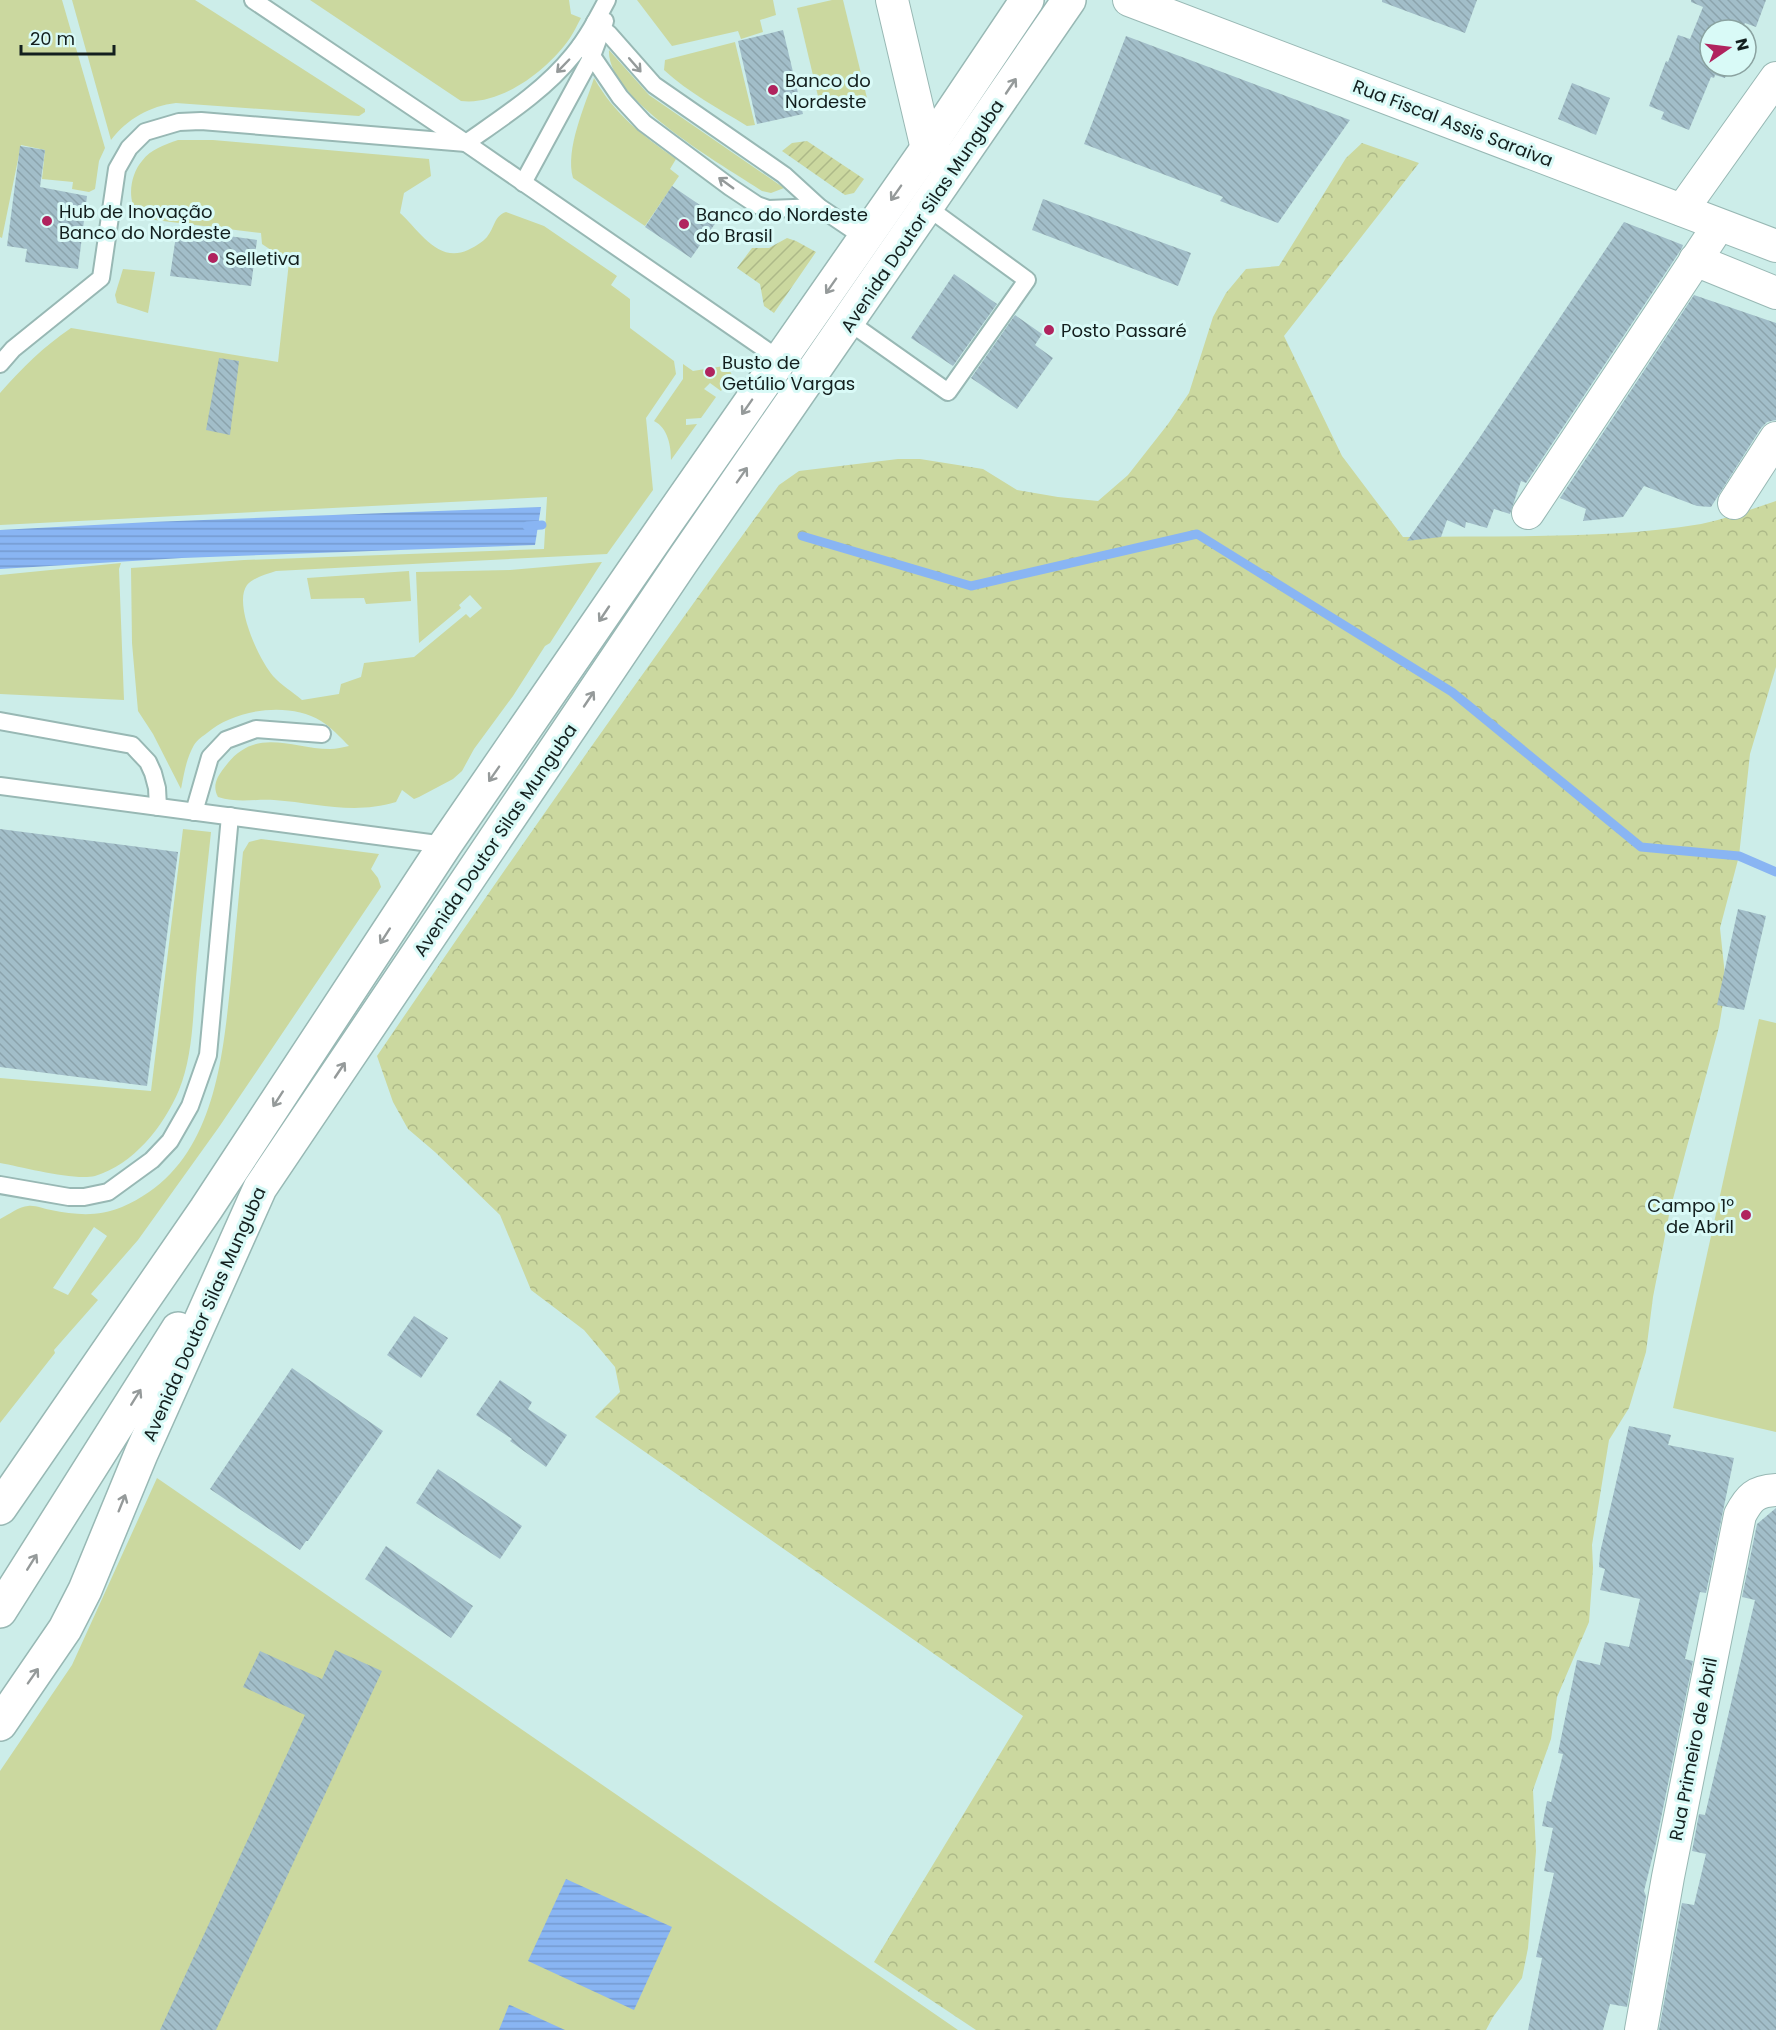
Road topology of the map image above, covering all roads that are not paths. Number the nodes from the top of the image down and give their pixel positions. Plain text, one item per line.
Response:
1 (253, 0) edge
2 (608, 0) edge
3 (891, 0) edge
4 (1027, 0) edge
5 (1069, 0) edge
6 (1129, 0) edge
7 (599, 26) junction
8 (587, 51) junction
9 (1776, 78) edge
10 (466, 143) junction
11 (927, 149) junction
12 (954, 169) junction
13 (523, 183) junction
14 (819, 207) junction
15 (927, 207) junction
16 (1682, 210) junction
17 (1719, 225) junction
18 (865, 238) junction
19 (1776, 246) edge
20 (1695, 261) junction
21 (1776, 293) edge
22 (849, 322) junction
23 (781, 359) junction
24 (0, 364) edge
25 (810, 379) junction
26 (1776, 438) edge
27 (1734, 503) dead end
28 (1528, 513) dead end
29 (0, 721) edge
30 (322, 734) dead end
31 (0, 786) edge
32 (158, 807) junction
33 (194, 812) junction
34 (230, 816) junction
35 (445, 845) junction
36 (0, 1185) edge
37 (260, 1188) junction
38 (1776, 1490) edge
39 (0, 1508) edge
40 (0, 1611) edge
41 (0, 1724) edge
42 (1641, 2030) edge

1 - 10 lane
2 - 7 lane
3 - 11 street
4 - 11 main road, Avenida Doutor Silas Munguba
12 -> 5 main road, Avenida Doutor Silas Munguba
6 - 16 street, Rua Fiscal Assis Saraiva
7 - 8 lane
7 -> 14 lane
8 -> 10 lane
8 - 13 lane
14 -> 8 lane
9 - 16 street
10 - 13 lane
10 - 24 lane
11 - 12 street
11 -> 18 main road, Avenida Doutor Silas Munguba
12 - 15 main road, Avenida Doutor Silas Munguba
13 - 23 lane
14 - 18 lane
15 - 22 main road, Avenida Doutor Silas Munguba
15 - 22 lane
16 - 17 street, Rua Fiscal Assis Saraiva
17 - 19 street, Rua Fiscal Assis Saraiva
17 - 20 street
18 -> 23 main road, Avenida Doutor Silas Munguba
20 - 21 street
20 - 28 street
22 - 25 main road, Avenida Doutor Silas Munguba
23 - 25 lane
23 -> 35 main road, Avenida Doutor Silas Munguba
37 -> 25 main road, Avenida Doutor Silas Munguba
26 - 27 street
29 - 32 lane
30 - 33 lane
31 - 32 lane
32 - 33 lane
33 - 34 lane
34 - 35 lane
34 - 36 lane
35 -> 39 main road, Avenida Doutor Silas Munguba
40 -> 37 main road
41 -> 37 main road, Avenida Doutor Silas Munguba
38 - 42 street, Rua Primeiro de Abril

